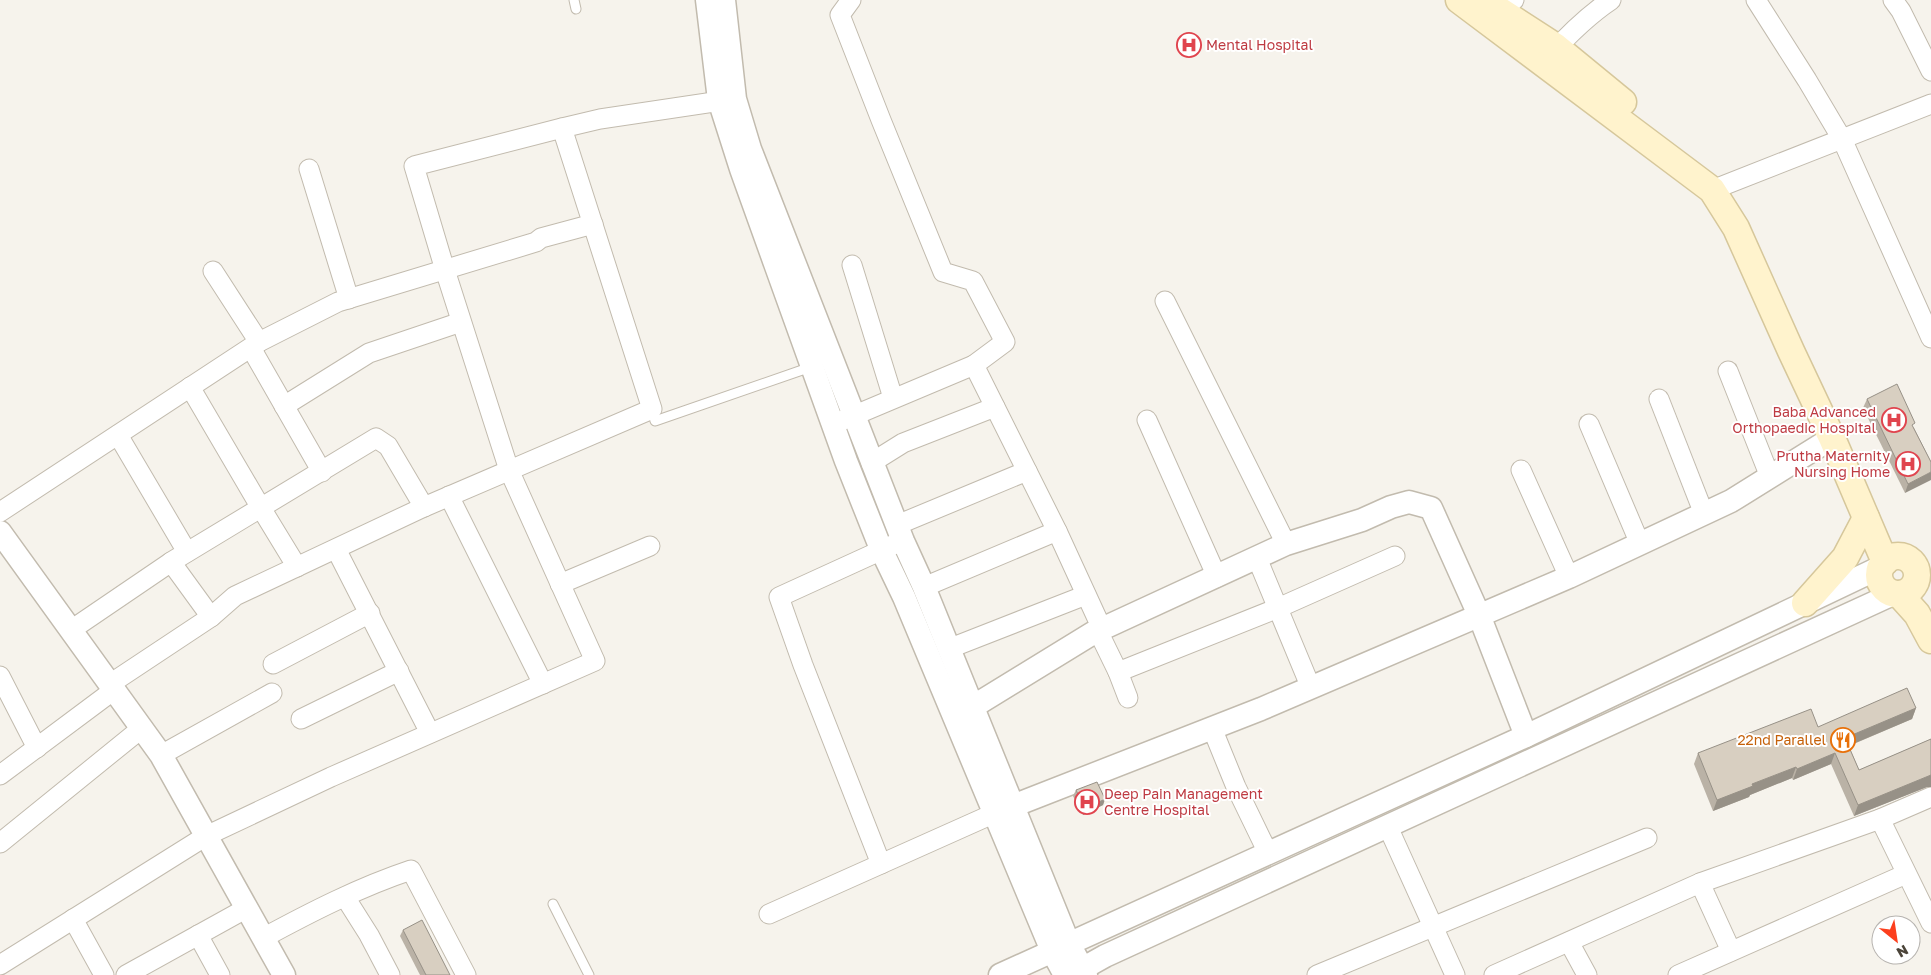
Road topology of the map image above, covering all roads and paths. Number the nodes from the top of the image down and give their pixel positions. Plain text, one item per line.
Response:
1 (706, 0) edge
2 (724, 0) edge
3 (1459, 0) edge
4 (1611, 0) edge
5 (1756, 0) edge
6 (1893, 0) edge
7 (843, 5) edge
8 (1497, 8) edge
9 (1550, 54) junction
10 (1931, 71) edge
11 (727, 100) junction
12 (1931, 104) edge
13 (562, 128) junction
14 (1842, 139) junction
15 (309, 169) dead end
16 (1718, 188) junction
17 (593, 224) junction
18 (852, 265) dead end
19 (445, 270) junction
20 (213, 271) dead end
21 (349, 299) junction
22 (1165, 300) dead end
23 (461, 322) junction
24 (1931, 338) edge
25 (255, 345) junction
26 (974, 365) junction
27 (811, 367) junction
28 (1728, 371) dead end
29 (190, 387) junction
30 (893, 398) junction
31 (1659, 399) dead end
32 (284, 406) junction
33 (995, 407) junction
34 (652, 409) junction
35 (854, 416) junction
36 (1147, 420) dead end
37 (1589, 424) dead end
38 (832, 425) junction
39 (118, 435) junction
40 (1832, 438) junction
41 (871, 463) junction
42 (509, 470) junction
43 (1521, 470) dead end
44 (1027, 471) junction
45 (322, 472) junction
46 (1770, 477) junction
47 (449, 496) junction
48 (424, 506) junction
49 (261, 508) junction
50 (0, 512) edge
51 (1704, 514) junction
52 (1866, 518) junction
53 (1057, 531) junction
54 (0, 532) edge
55 (900, 533) junction
56 (1286, 544) junction
57 (1640, 544) junction
58 (650, 546) dead end
59 (336, 548) junction
60 (882, 549) junction
61 (1396, 556) dead end
62 (179, 557) junction
63 (1257, 558) junction
64 (1890, 562) junction
65 (297, 567) junction
66 (1217, 577) junction
67 (1569, 577) junction
68 (560, 584) junction
69 (924, 587) junction
70 (1902, 591) junction
71 (1086, 595) junction
72 (1805, 603) junction
73 (1278, 608) junction
74 (1931, 611) edge
75 (370, 614) junction
76 (1479, 615) junction
77 (211, 617) junction
78 (71, 630) junction
79 (1100, 630) junction
80 (1931, 640) edge
81 (948, 649) junction
82 (273, 664) dead end
83 (399, 671) junction
84 (1118, 672) junction
85 (0, 676) edge
86 (543, 684) junction
87 (112, 687) junction
88 (1312, 688) junction
89 (272, 693) dead end
90 (1128, 698) dead end
91 (964, 712) junction
92 (301, 719) dead end
93 (142, 728) junction
94 (1212, 728) junction
95 (430, 733) junction
96 (1526, 736) junction
97 (37, 748) junction
98 (161, 754) junction
99 (0, 775) edge
100 (1931, 797) edge
101 (1004, 809) junction
102 (1880, 819) junction
103 (1388, 827) junction
104 (206, 836) junction
105 (1647, 838) dead end
106 (0, 843) edge
107 (1268, 853) junction
108 (881, 864) junction
109 (1906, 874) junction
110 (1700, 883) junction
111 (345, 897) junction
112 (553, 904) dead end
113 (247, 908) junction
114 (769, 914) dead end
115 (74, 919) junction
116 (1931, 923) edge
117 (1433, 926) junction
118 (198, 935) junction
119 (263, 938) junction
120 (1569, 942) junction
121 (1061, 947) junction
122 (1731, 952) junction
123 (0, 965) edge
124 (150, 969) edge
125 (1076, 973) edge
126 (104, 975) edge
127 (126, 975) edge
128 (220, 975) edge
129 (284, 975) edge
130 (390, 975) edge
131 (466, 975) edge
132 (589, 975) edge
133 (1000, 975) edge
134 (1317, 975) edge
135 (1455, 975) edge
136 (1494, 975) edge
137 (1587, 975) edge
138 (1678, 975) edge

1 - 11 street
2 - 11 street
3 - 8 main road
4 - 9 street
5 - 14 street
6 - 10 street
7 - 26 street
8 - 9 main road
9 - 16 main road
11 - 13 street
11 - 27 street
11 - 35 street
12 - 14 street
13 - 17 street
13 - 19 street
14 - 16 street
14 - 24 street
15 - 21 street
16 - 40 main road
16 - 64 main road
17 - 19 street
17 - 34 street
18 - 30 street
19 - 21 street
19 - 23 street
20 - 25 street
21 - 25 street
22 - 56 street
23 - 32 street
23 - 42 street
25 - 29 street
25 - 32 street
26 - 30 street
26 - 33 street
27 - 34 lane
27 - 38 street
28 - 46 street
29 - 39 street
29 - 49 street
30 - 35 street
31 - 51 street
32 - 45 street
33 - 41 street
33 - 44 street
34 - 42 street
35 - 38 street
35 - 41 street
36 - 66 street
37 - 57 street
38 - 60 street
39 - 50 street
39 - 62 street
40 - 46 street
40 - 52 main road
41 - 55 street
42 - 47 street
42 - 68 street
43 - 67 street
44 - 53 street
44 - 55 street
45 - 48 street
45 - 49 street
46 - 51 street
47 - 48 street
47 - 86 street
48 - 59 street
49 - 62 street
49 - 65 street
51 - 57 street
52 - 64 main road
52 - 72 main road
53 - 69 street
53 - 71 street
54 - 78 street
55 - 60 street
55 - 69 street
56 - 63 street
56 - 76 street
57 - 67 street
58 - 68 street
59 - 65 street
59 - 75 street
60 - 91 street
60 - 108 street
61 - 73 street
62 - 77 street
62 - 78 street
63 - 66 street
63 - 73 street
64 - 70 main road
64 - 70 main road
64 - 72 street
65 - 77 street
66 - 79 street
67 - 76 street
68 - 86 street
69 - 81 street
70 - 74 main road
70 - 80 main road
70 - 103 street
71 - 79 street
71 - 81 street
72 - 96 street
73 - 84 street
73 - 88 street
75 - 82 street
75 - 83 street
76 - 88 street
76 - 96 street
77 - 87 street
78 - 87 street
79 - 84 street
79 - 91 street
81 - 91 street
83 - 92 street
83 - 95 street
84 - 90 street
85 - 97 street
86 - 95 street
87 - 93 street
87 - 97 street
88 - 94 street
89 - 98 street
91 - 101 street
93 - 98 street
93 - 106 street
94 - 101 street
94 - 107 street
95 - 104 street
96 - 107 street
97 - 99 street
98 - 104 street
100 - 102 street
101 - 108 street
101 - 121 street
102 - 109 street
102 - 110 street
103 - 117 street
103 - 125 street
104 - 113 street
104 - 115 street
105 - 117 street
107 - 121 street
108 - 114 street
109 - 116 street
109 - 122 street
110 - 120 street
110 - 122 street
111 - 119 street
111 - 130 street
111 - 131 street
112 - 132 lane
113 - 118 street
113 - 119 street
115 - 123 street
115 - 126 street
117 - 134 street
117 - 135 street
118 - 124 street
118 - 128 street
119 - 129 street
120 - 136 street
120 - 137 street
121 - 125 street
121 - 133 street
122 - 138 street
124 - 127 street

